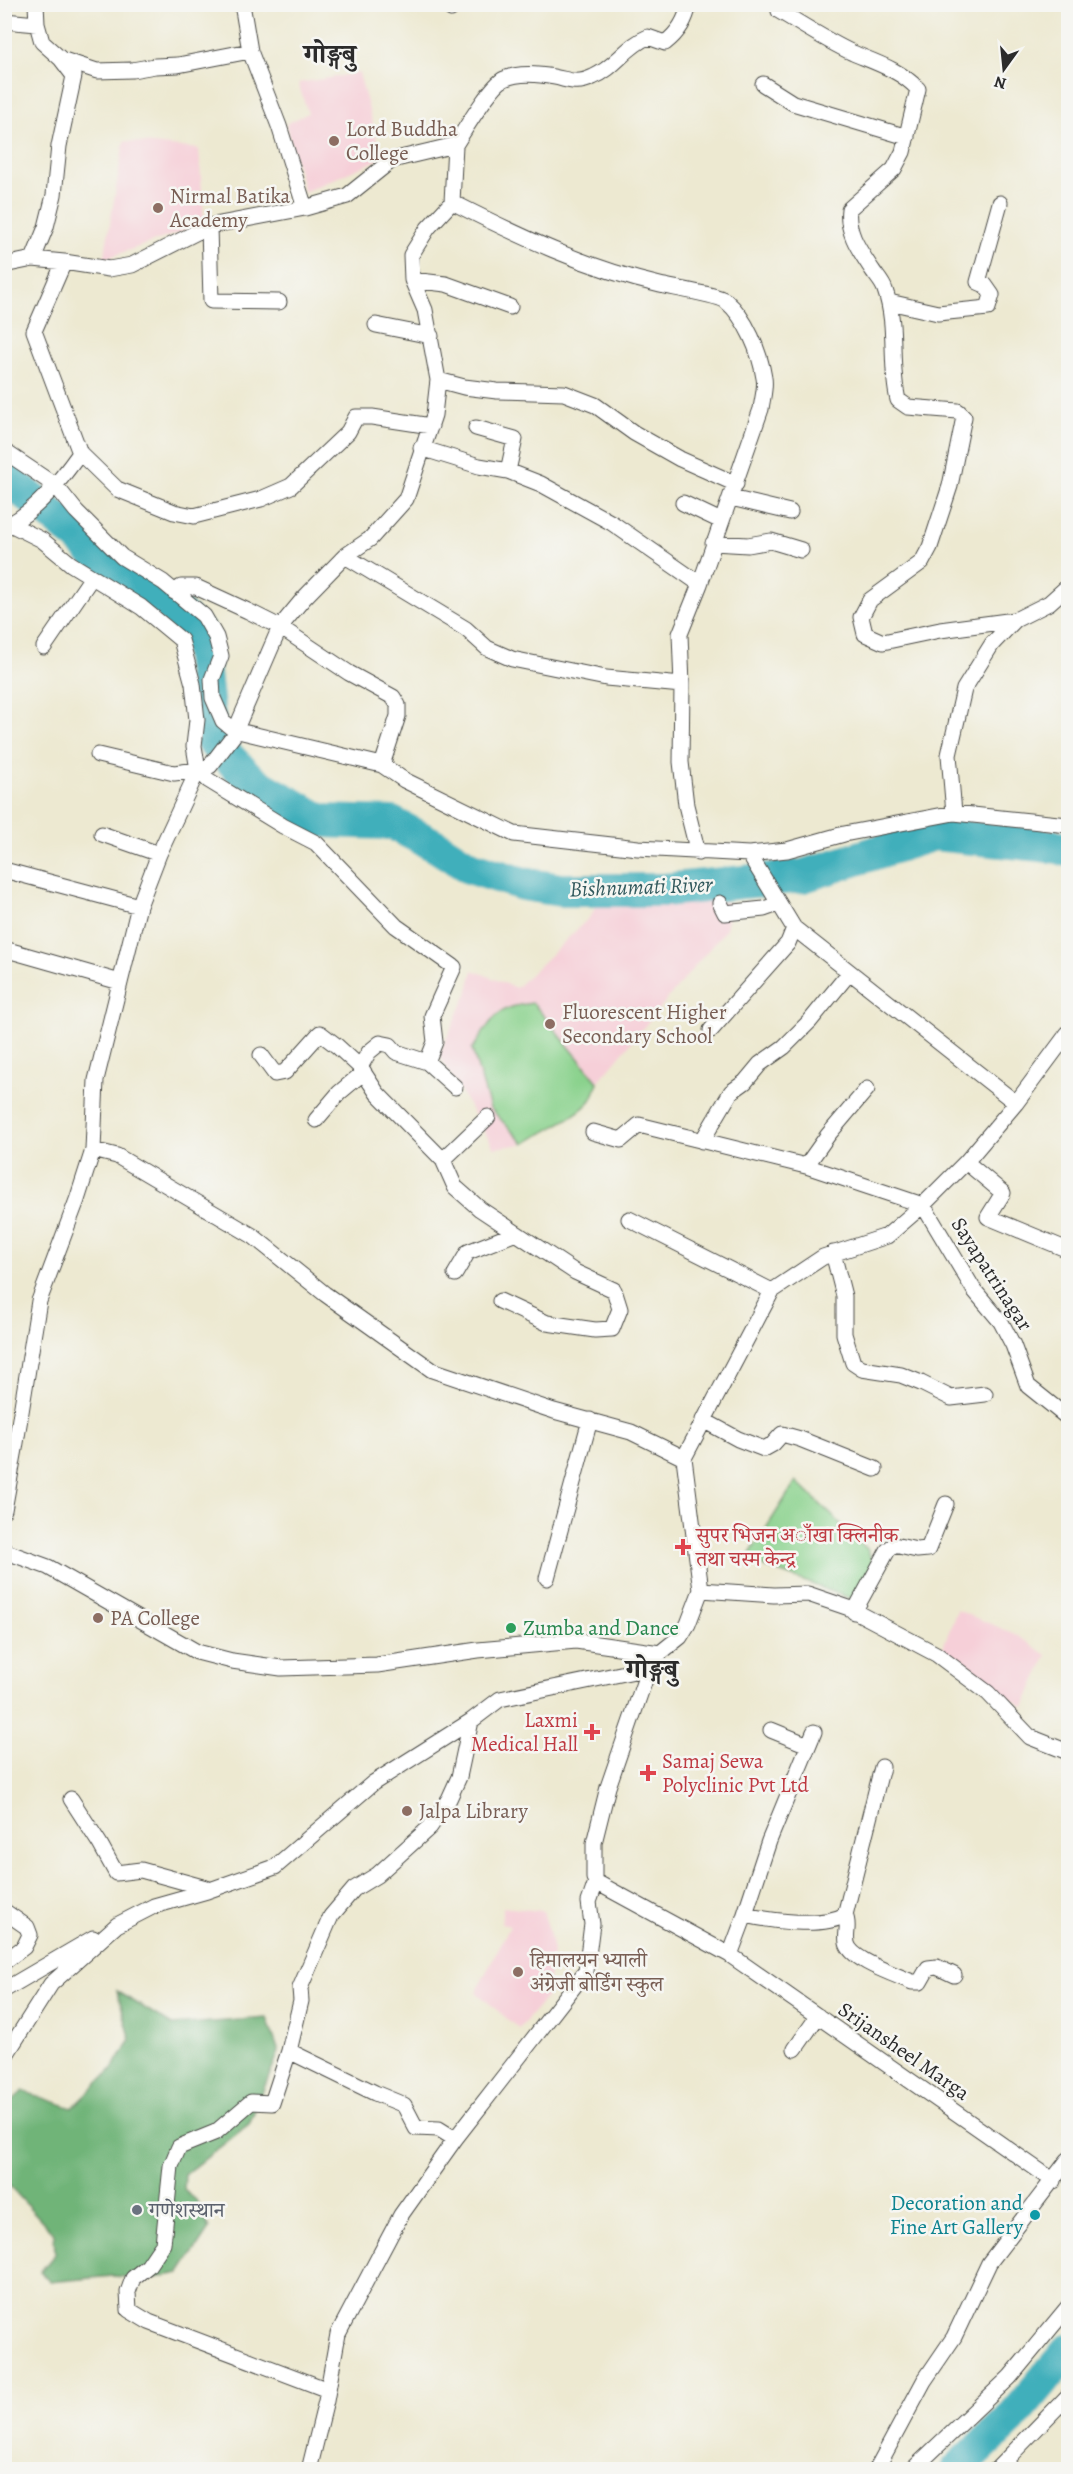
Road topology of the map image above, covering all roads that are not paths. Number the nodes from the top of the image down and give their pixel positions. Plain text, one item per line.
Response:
1 (36, 4) edge
2 (242, 4) edge
3 (689, 4) edge
4 (777, 7) edge
5 (4, 21) edge
6 (37, 24) junction
7 (250, 51) junction
8 (61, 59) junction
9 (763, 84) dead end
10 (907, 137) junction
11 (455, 145) junction
12 (452, 202) junction
13 (999, 203) dead end
14 (305, 208) junction
15 (208, 226) junction
16 (33, 259) junction
17 (64, 262) junction
18 (4, 265) edge
19 (412, 280) junction
20 (279, 302) dead end
21 (889, 302) junction
22 (510, 307) dead end
23 (376, 325) dead end
24 (431, 336) junction
25 (438, 380) junction
26 (431, 426) junction
27 (476, 428) dead end
28 (421, 448) junction
29 (4, 451) edge
30 (80, 453) junction
31 (508, 471) junction
32 (52, 489) junction
33 (733, 491) junction
34 (683, 503) dead end
35 (790, 512) dead end
36 (721, 521) junction
37 (9, 523) edge
38 (713, 543) junction
39 (801, 550) dead end
40 (345, 556) junction
41 (92, 577) junction
42 (700, 584) junction
43 (1068, 586) edge
44 (174, 592) junction
45 (1015, 620) junction
46 (280, 627) junction
47 (44, 647) dead end
48 (682, 685) junction
49 (234, 733) junction
50 (98, 755) dead end
51 (382, 765) junction
52 (204, 768) junction
53 (954, 813) junction
54 (1068, 825) edge
55 (102, 834) dead end
56 (698, 853) junction
57 (159, 854) junction
58 (749, 854) junction
59 (4, 870) edge
60 (777, 902) junction
61 (720, 903) dead end
62 (139, 906) junction
63 (794, 928) junction
64 (4, 949) edge
65 (850, 972) junction
66 (120, 982) junction
67 (711, 1030) dead end
68 (1068, 1033) edge
69 (261, 1055) dead end
70 (427, 1062) junction
71 (362, 1070) junction
72 (455, 1088) dead end
73 (867, 1089) dead end
74 (1016, 1103) junction
75 (488, 1116) dead end
76 (316, 1120) dead end
77 (593, 1132) dead end
78 (702, 1141) junction
79 (93, 1150) junction
80 (443, 1160) junction
81 (966, 1162) junction
82 (806, 1166) junction
83 (923, 1205) junction
84 (629, 1219) dead end
85 (516, 1233) junction
86 (1068, 1250) edge
87 (833, 1253) junction
88 (455, 1274) dead end
89 (772, 1291) junction
90 (500, 1301) dead end
91 (985, 1394) dead end
92 (1068, 1418) edge
93 (590, 1420) junction
94 (704, 1420) junction
95 (10, 1447) edge
96 (684, 1458) junction
97 (874, 1469) dead end
98 (946, 1504) dead end
99 (4, 1510) edge
100 (4, 1551) edge
101 (547, 1578) dead end
102 (700, 1590) junction
103 (854, 1612) junction
104 (660, 1653) junction
105 (648, 1668) junction
106 (471, 1721) junction
107 (771, 1730) dead end
108 (1068, 1752) edge
109 (882, 1767) dead end
110 (71, 1799) dead end
111 (596, 1882) junction
112 (207, 1891) junction
113 (4, 1911) edge
114 (845, 1915) junction
115 (742, 1923) junction
116 (117, 1925) junction
117 (730, 1955) junction
118 (4, 1962) edge
119 (954, 1975) dead end
120 (4, 1990) edge
121 (818, 2016) junction
122 (795, 2049) dead end
123 (289, 2051) junction
124 (4, 2058) edge
125 (455, 2139) junction
126 (1068, 2160) edge
127 (1054, 2181) junction
128 (1068, 2307) edge
129 (328, 2390) junction
130 (1068, 2396) edge
131 (309, 2469) edge
132 (876, 2469) edge
133 (912, 2469) edge
134 (996, 2469) edge

1 - 6 street
2 - 7 street
3 - 11 street
4 - 10 street
5 - 6 street
6 - 8 street
7 - 8 street
7 - 14 street
8 - 16 street
9 - 10 street
10 - 21 street
11 - 12 street
11 - 14 street
12 - 19 street
12 - 33 street
13 - 21 street
14 - 15 street
15 - 17 street
15 - 20 street
16 - 17 street
16 - 18 street
17 - 30 street
19 - 22 street
19 - 24 street
21 - 45 street
23 - 24 street
24 - 25 street
25 - 26 street
25 - 33 street
26 - 28 street
26 - 30 street
27 - 31 street
28 - 31 street
28 - 40 street
29 - 32 street
30 - 32 street
31 - 42 street
32 - 37 street
32 - 44 street
33 - 35 street
33 - 36 street
34 - 36 street
36 - 38 street
37 - 41 street
38 - 39 street
38 - 42 street
40 - 46 street
40 - 48 street
41 - 47 street
41 - 52 street
42 - 48 street
43 - 45 street
44 - 46 street
44 - 49 street
45 - 53 street
46 - 49 street
46 - 51 street
48 - 56 street
49 - 51 street
49 - 52 street
50 - 52 street
51 - 56 street
52 - 57 street
52 - 70 street
53 - 54 street
53 - 58 street
55 - 57 street
56 - 58 street
57 - 62 street
58 - 60 street
59 - 62 street
60 - 61 street
60 - 63 street
62 - 66 street
63 - 65 street
63 - 67 street
64 - 66 street
65 - 74 street
65 - 78 street
66 - 79 street
68 - 74 street
69 - 71 street
70 - 71 street
70 - 72 street
71 - 76 street
71 - 80 street
73 - 82 street
74 - 81 street
75 - 80 street
77 - 78 street
78 - 82 street
79 - 93 street
79 - 95 street
80 - 85 street
81 - 83 street
81 - 86 street
82 - 83 street
83 - 87 street
83 - 92 street, Sayapatrinagar
84 - 89 street
85 - 88 street
85 - 90 street
87 - 89 street
87 - 91 street
89 - 94 street
93 - 96 street
93 - 101 street
94 - 96 street
94 - 97 street
95 - 99 street
96 - 102 street
98 - 103 street
100 - 104 street
102 - 103 street
102 - 104 street
103 - 108 street
104 - 105 street
105 - 106 street
105 - 111 street
106 - 112 street
106 - 123 street
107 - 115 street
109 - 114 street
110 - 112 street
111 - 117 street, Srijansheel Marga
111 - 125 street
112 - 116 street
113 - 118 street
114 - 115 street
114 - 119 street
115 - 117 street
116 - 120 street
116 - 124 street
117 - 121 street, Srijansheel Marga
121 - 122 street
121 - 127 street, Srijansheel Marga
123 - 125 street
123 - 129 street
125 - 129 street
126 - 127 street
127 - 132 street
128 - 133 street
129 - 131 street
130 - 134 street

